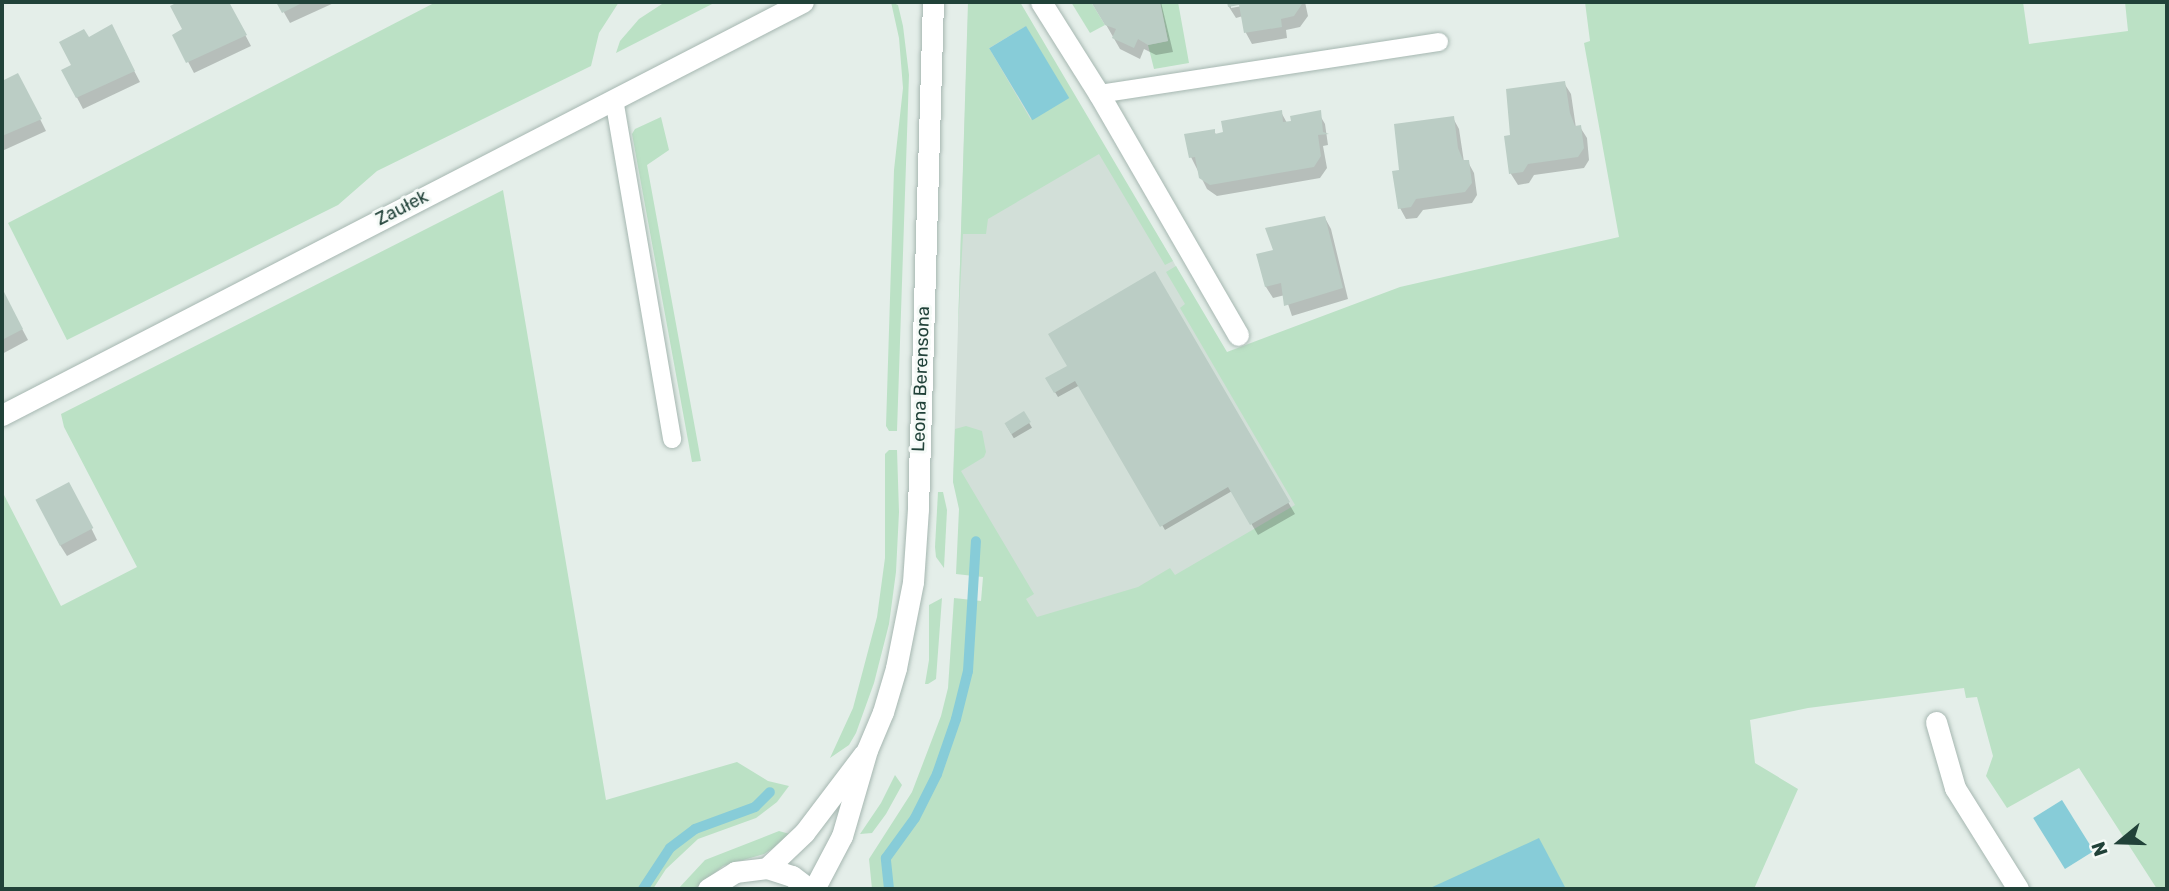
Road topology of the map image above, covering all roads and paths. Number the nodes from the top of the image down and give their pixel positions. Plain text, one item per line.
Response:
1 (803, 2) edge
2 (933, 2) edge
3 (1041, 2) edge
4 (1439, 42) dead end
5 (1099, 94) junction
6 (614, 99) junction
7 (1238, 335) dead end
8 (2, 415) edge
9 (672, 439) dead end
10 (1936, 722) dead end
11 (867, 750) junction
12 (767, 868) junction
13 (708, 889) edge
14 (811, 889) edge
15 (2018, 889) edge

1 - 6 street, Zaułek
2 - 11 street, Leona Berensona
3 - 5 street
4 - 5 lane
5 - 7 street
6 - 8 street, Zaułek
6 - 9 lane
10 - 15 street
11 - 12 street, Leona Berensona
11 - 14 street, Leona Berensona
12 - 13 street
12 - 14 street

